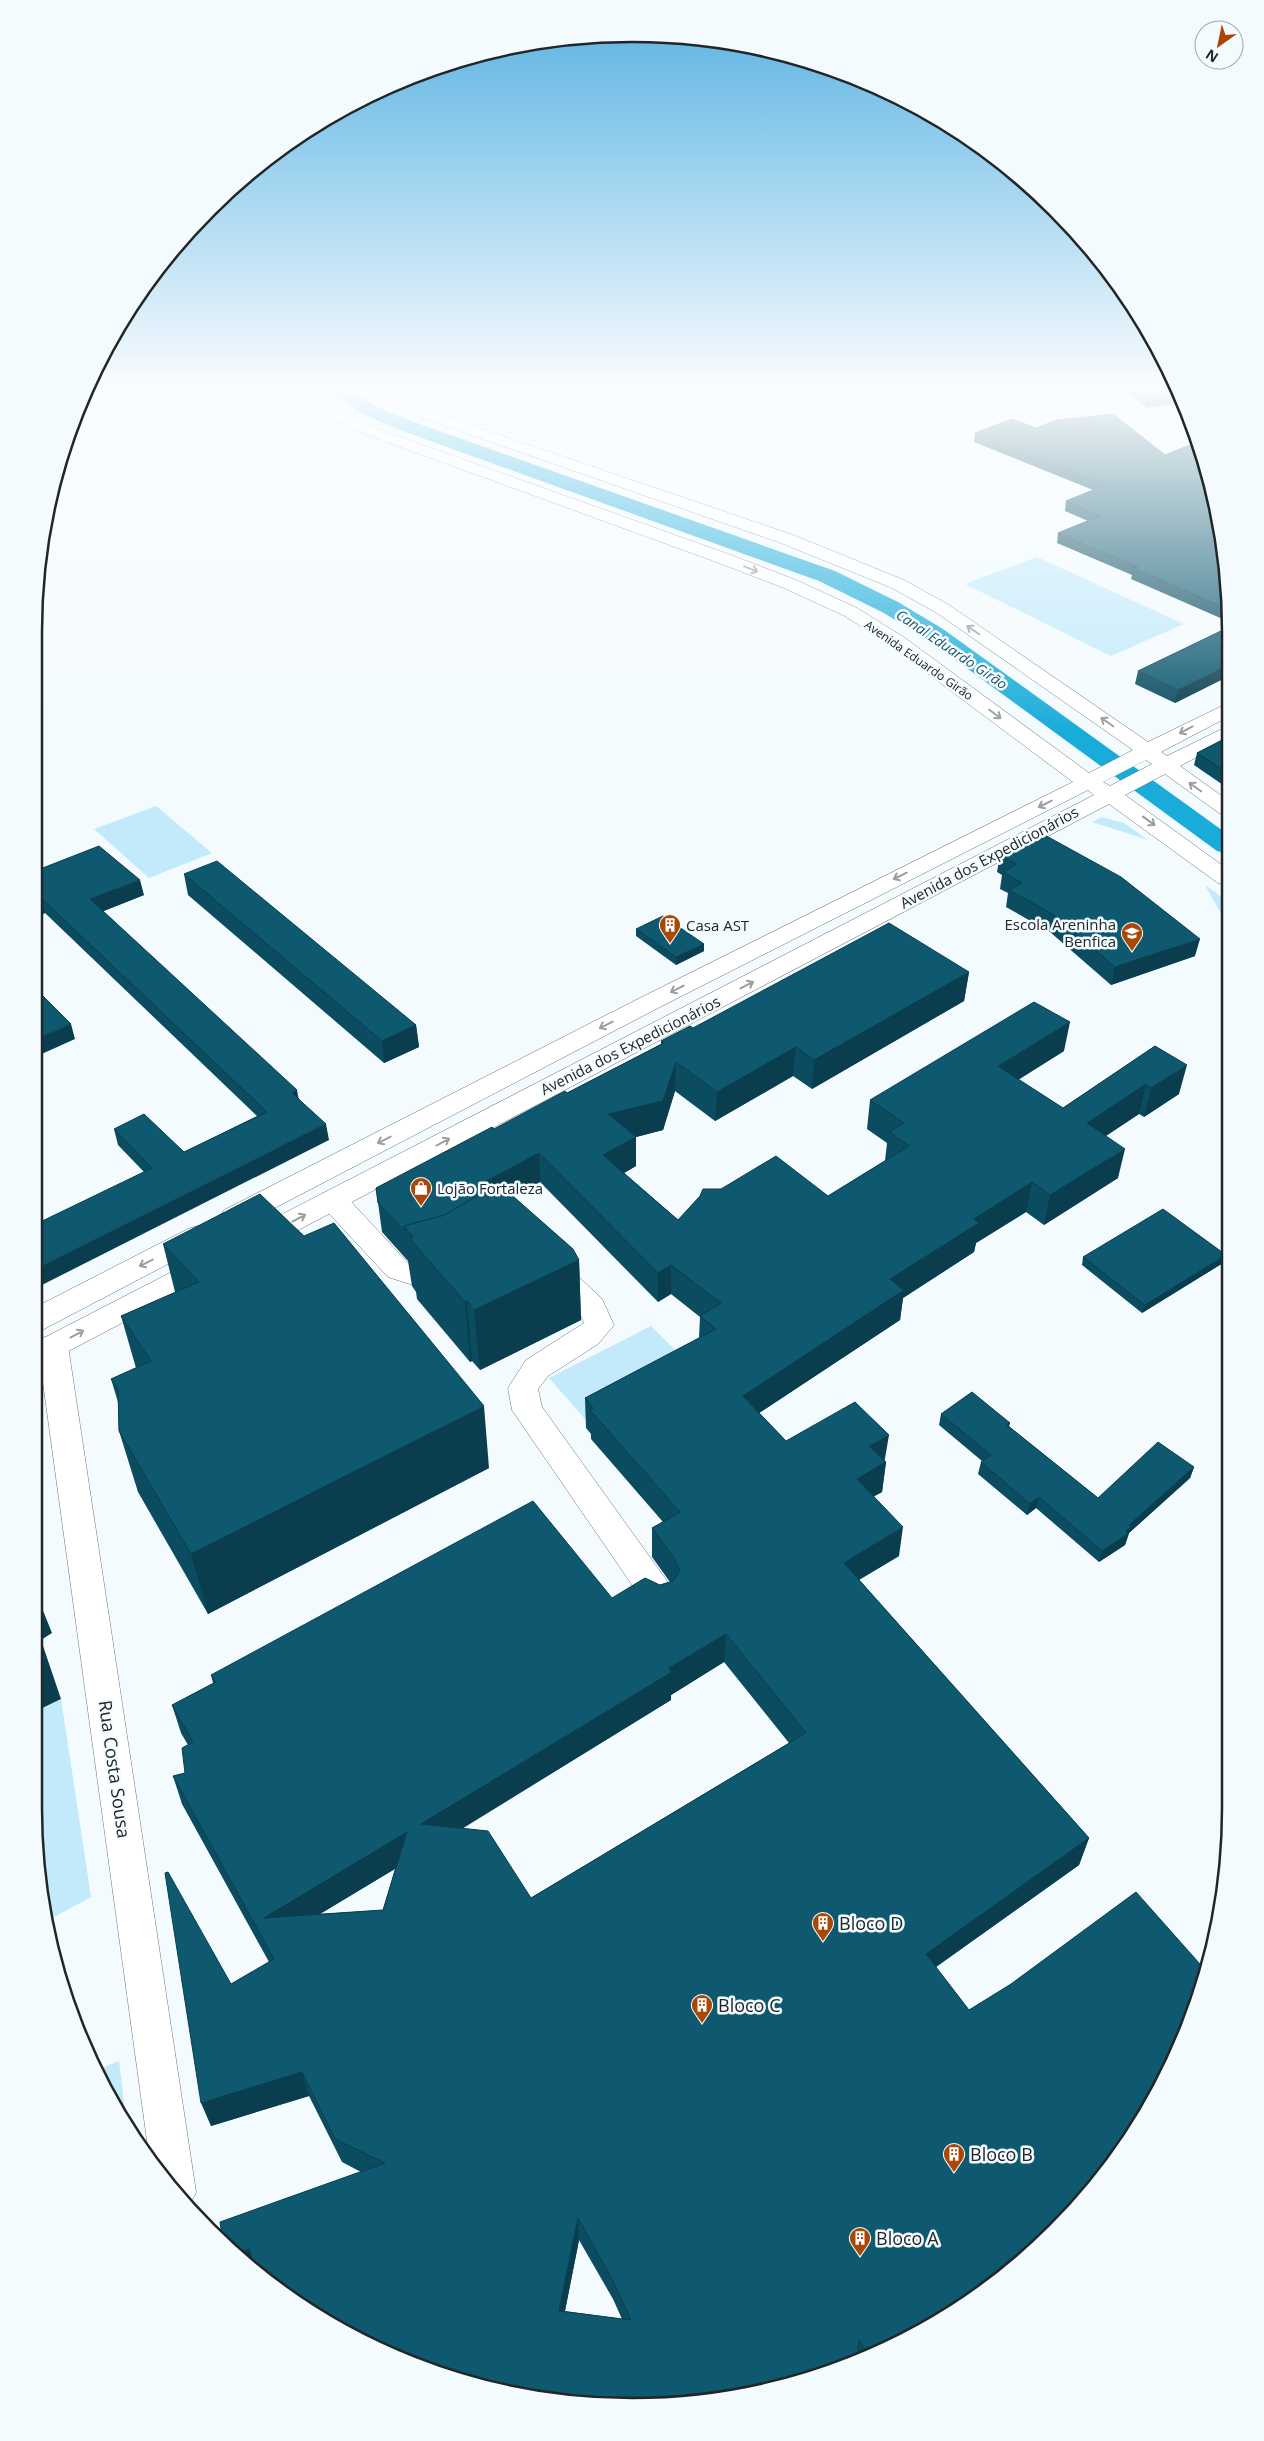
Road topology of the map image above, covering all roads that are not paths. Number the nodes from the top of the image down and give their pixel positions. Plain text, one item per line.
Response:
1 (584, 505) edge
2 (680, 505) edge
3 (694, 510) junction
4 (659, 531) junction
5 (1222, 712) edge
6 (1222, 735) edge
7 (1147, 751) junction
8 (1156, 769) junction
9 (1106, 784) junction
10 (1222, 807) edge
11 (1222, 875) edge
12 (649, 1003) junction
13 (672, 1022) junction
14 (332, 1200) junction
15 (470, 1247) edge
16 (534, 1252) edge
17 (42, 1340) edge
18 (42, 1340) edge
19 (42, 1352) edge
20 (660, 1598) edge
21 (173, 2179) edge

1 - 4 main road, Avenida Eduardo Girão
2 - 3 main road
3 - 4 main road
7 -> 3 main road
4 -> 9 main road, Avenida Eduardo Girão
5 -> 7 main road, Avenida dos Expedicionários
6 - 8 main road, Avenida dos Expedicionários
7 - 8 main road
7 - 9 main road, Avenida dos Expedicionários
8 - 9 main road, Avenida dos Expedicionários
10 -> 8 main road
9 -> 11 main road, Avenida Eduardo Girão
9 -> 12 main road, Avenida dos Expedicionários
13 -> 9 main road, Avenida dos Expedicionários
12 - 13 main road
12 -> 17 main road, Avenida dos Expedicionários
14 -> 13 main road, Avenida dos Expedicionários
14 - 15 main road
18 -> 14 main road, Avenida dos Expedicionários
16 - 20 main road
19 - 21 main road, Rua Costa Sousa

